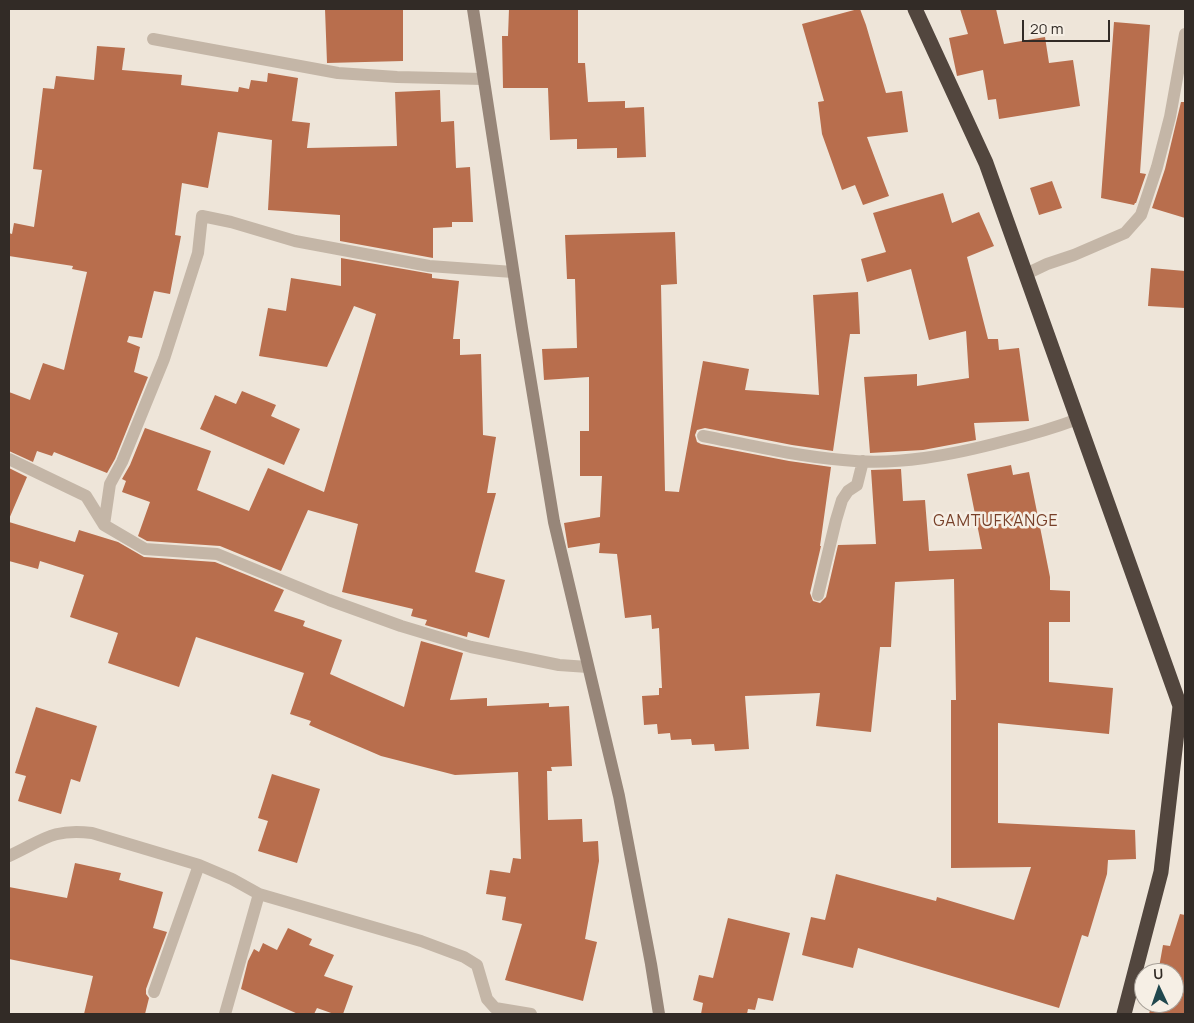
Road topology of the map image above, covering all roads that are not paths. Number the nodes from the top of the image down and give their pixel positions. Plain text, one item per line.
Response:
1 (473, 9) edge
2 (915, 9) edge
3 (1185, 34) edge
4 (153, 40) dead end
5 (483, 79) junction
6 (513, 272) junction
7 (1026, 274) junction
8 (1078, 419) junction
9 (703, 436) dead end
10 (9, 459) edge
11 (863, 461) junction
12 (104, 525) junction
13 (818, 595) dead end
14 (588, 667) junction
15 (1183, 701) edge
16 (9, 856) edge
17 (199, 865) junction
18 (258, 894) junction
19 (154, 992) dead end
20 (225, 1014) edge
21 (531, 1014) edge
22 (658, 1014) edge
23 (1124, 1014) edge

1 - 5 street
2 - 7 highway
3 - 7 street
4 - 5 street
5 - 6 street
6 - 12 street
6 - 14 street
7 - 8 highway
8 - 11 street
8 - 15 highway
9 - 11 street
10 - 12 street
11 - 13 street
12 - 14 street
14 - 22 street
15 - 23 highway
16 - 17 street
17 - 18 street
17 - 19 street
18 - 20 street
18 - 21 street

